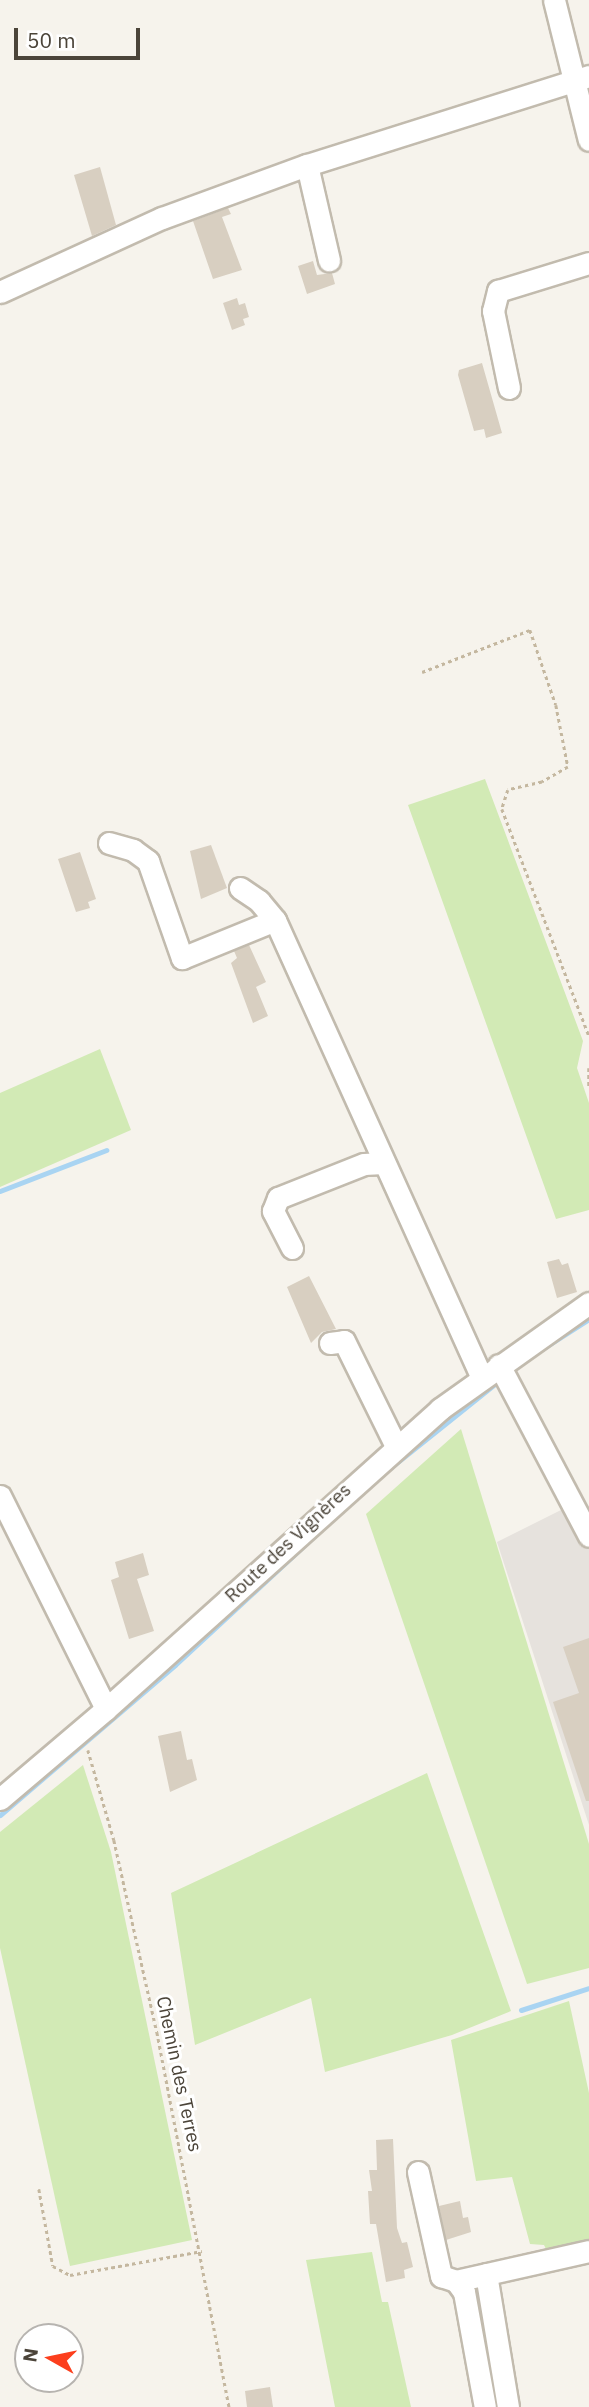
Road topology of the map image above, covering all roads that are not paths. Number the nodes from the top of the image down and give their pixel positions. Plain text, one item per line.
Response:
1 (554, 0) edge
2 (581, 78) edge
3 (589, 140) edge
4 (307, 165) junction
5 (329, 260) dead end
6 (589, 263) edge
7 (0, 292) edge
8 (509, 388) dead end
9 (109, 843) dead end
10 (240, 888) dead end
11 (275, 920) junction
12 (383, 1163) junction
13 (292, 1248) dead end
14 (589, 1303) edge
15 (330, 1343) dead end
16 (491, 1371) junction
17 (396, 1446) junction
18 (0, 1496) edge
19 (589, 1536) edge
20 (106, 1709) junction
21 (0, 1800) edge
22 (418, 2172) dead end
23 (589, 2251) edge
24 (486, 2274) junction
25 (456, 2281) junction
26 (485, 2407) edge
27 (508, 2407) edge

1 - 2 street
2 - 3 street
2 - 4 street
4 - 5 street
4 - 7 street
6 - 8 street
9 - 11 street
10 - 11 street
11 - 12 street
12 - 13 street
12 - 16 street
14 - 16 street, Route des Vignères
15 - 17 street
16 - 17 street, Route des Vignères
16 - 19 street
17 - 20 street, Route des Vignères
18 - 20 street
20 - 21 street, Route des Vignères
22 - 25 street
23 - 24 street
24 - 25 street
24 - 27 street
25 - 26 street

